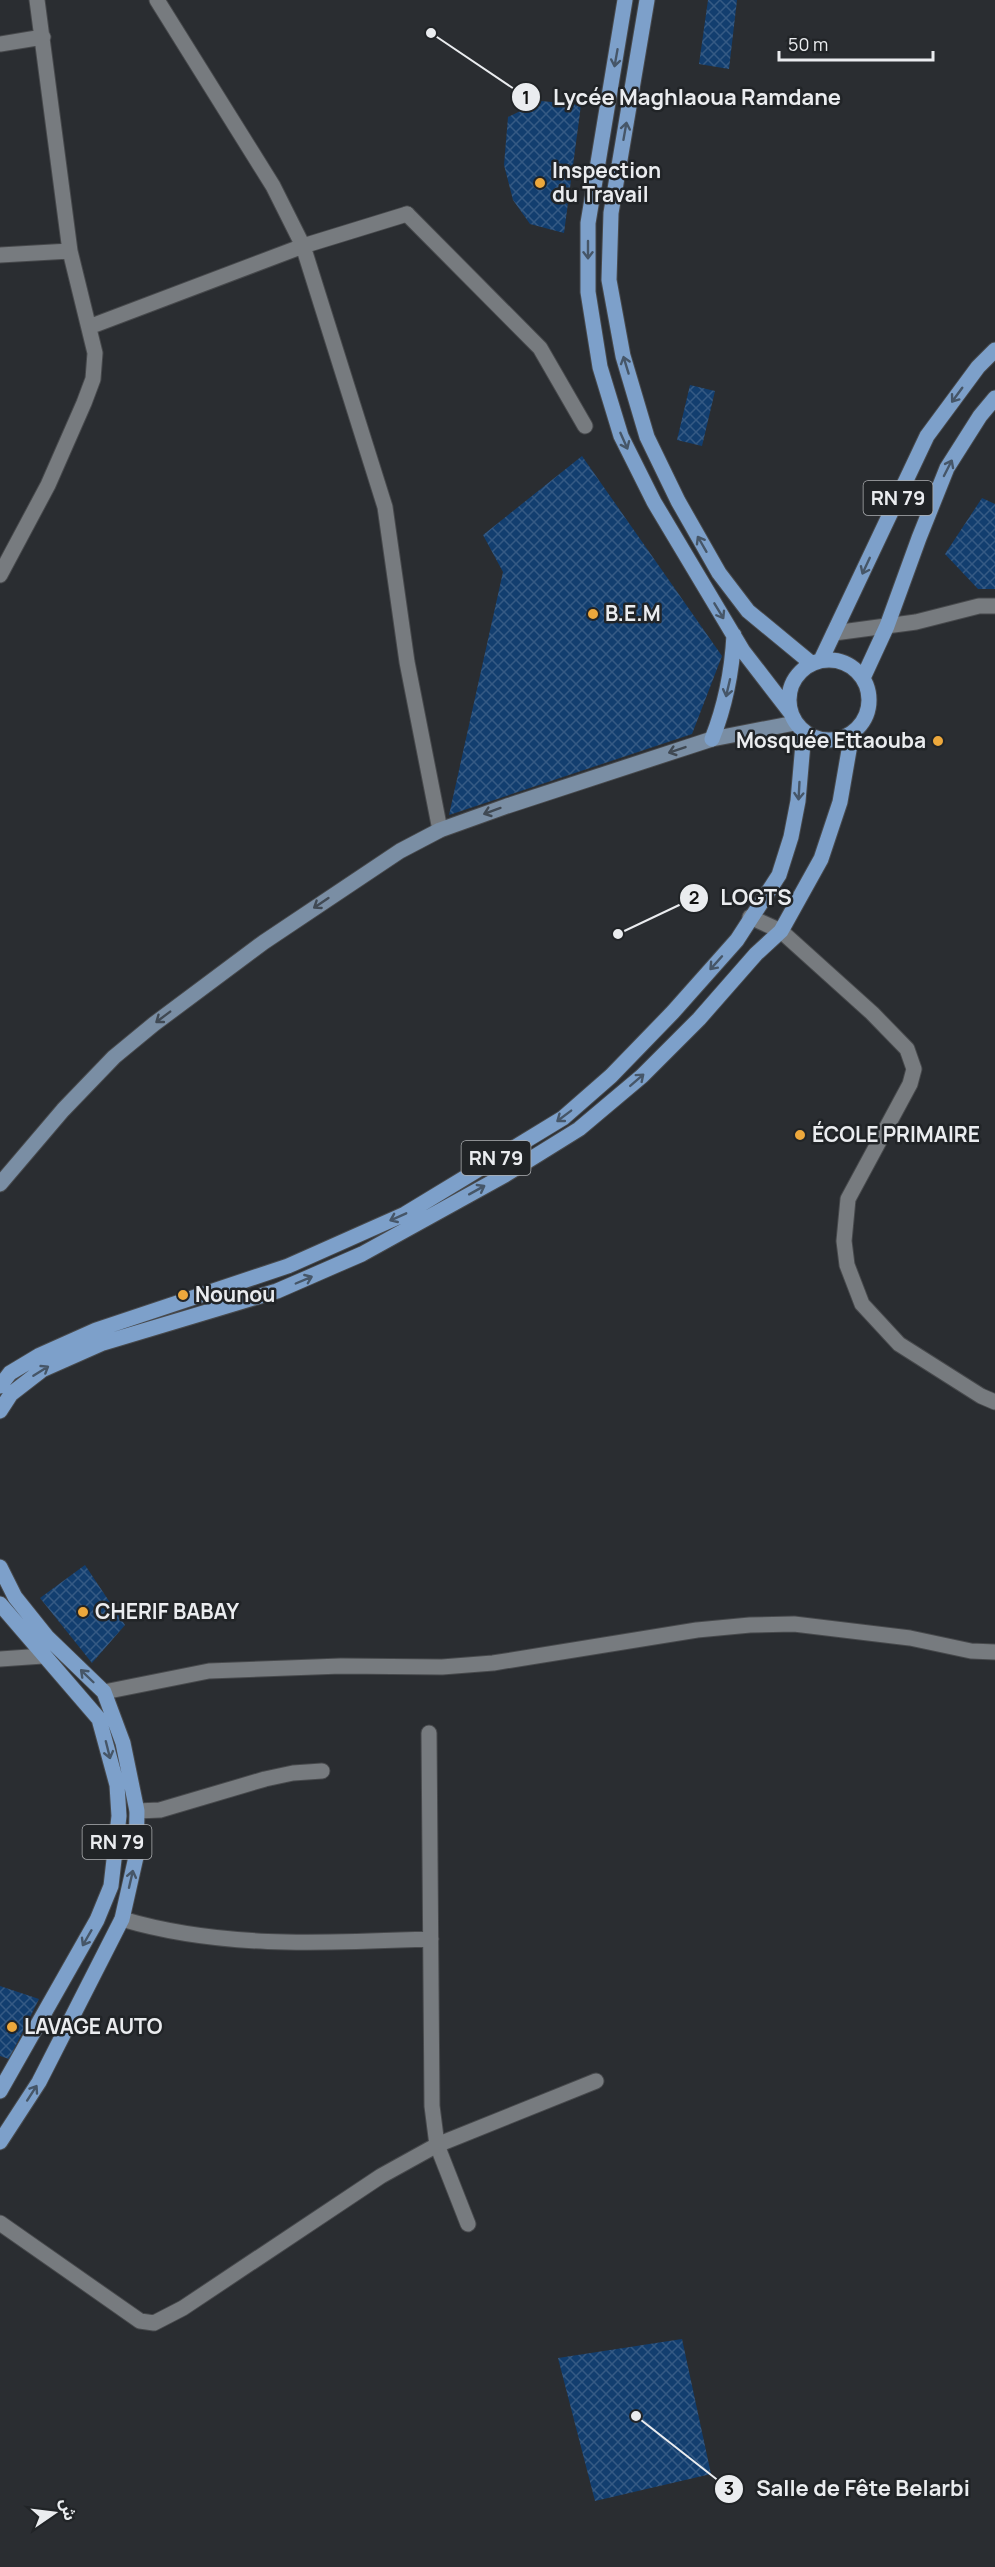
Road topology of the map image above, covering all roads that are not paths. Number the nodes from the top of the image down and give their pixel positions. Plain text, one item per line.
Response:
1 (37, 0) edge
2 (157, 0) edge
3 (625, 0) edge
4 (647, 0) edge
5 (43, 37) junction
6 (0, 44) edge
7 (303, 246) junction
8 (70, 251) junction
9 (0, 255) edge
10 (89, 327) junction
11 (995, 350) edge
12 (995, 398) edge
13 (585, 426) dead end
14 (0, 575) edge
15 (995, 606) edge
16 (887, 627) junction
17 (834, 633) junction
18 (734, 635) junction
19 (816, 661) junction
20 (863, 678) junction
21 (796, 722) junction
22 (852, 733) junction
23 (712, 738) junction
24 (440, 830) junction
25 (750, 916) junction
26 (781, 931) junction
27 (0, 1184) edge
28 (0, 1386) edge
29 (995, 1402) edge
30 (0, 1411) edge
31 (0, 1567) edge
32 (0, 1604) edge
33 (995, 1652) edge
34 (43, 1656) junction
35 (0, 1659) edge
36 (104, 1692) junction
37 (429, 1733) dead end
38 (322, 1771) dead end
39 (137, 1811) junction
40 (122, 1919) junction
41 (431, 1939) junction
42 (596, 2081) dead end
43 (0, 2091) edge
44 (0, 2142) edge
45 (437, 2145) junction
46 (0, 2223) edge
47 (468, 2224) dead end

1 - 5 street
2 - 7 street
3 -> 18 main road
19 -> 4 main road
5 - 6 street
5 - 8 street
7 - 10 street
7 - 13 street
7 - 24 street
8 - 9 street
8 - 10 street
10 - 14 street
11 -> 17 main road, RN 79
16 -> 12 main road, RN 79
15 - 16 street
16 - 17 street
16 - 20 main road, RN 79
17 - 19 main road, RN 79
18 - 21 main road
18 -> 23 main road
19 - 20 main road
19 - 21 main road
20 - 22 main road
21 - 22 main road
21 - 23 main road
21 -> 25 main road, RN 79
22 - 26 main road
23 -> 24 main road
24 -> 27 main road
25 - 26 street
25 -> 28 main road, RN 79
26 - 29 street
30 -> 26 main road
36 -> 31 main road
32 - 34 main road, RN 79
33 - 36 street
34 - 35 street
34 -> 43 main road, RN 79
36 - 39 main road
37 - 41 street
38 - 39 street
40 -> 39 main road
40 - 41 street
44 -> 40 main road
41 - 45 street
42 - 45 street
45 - 46 street
45 - 47 street

